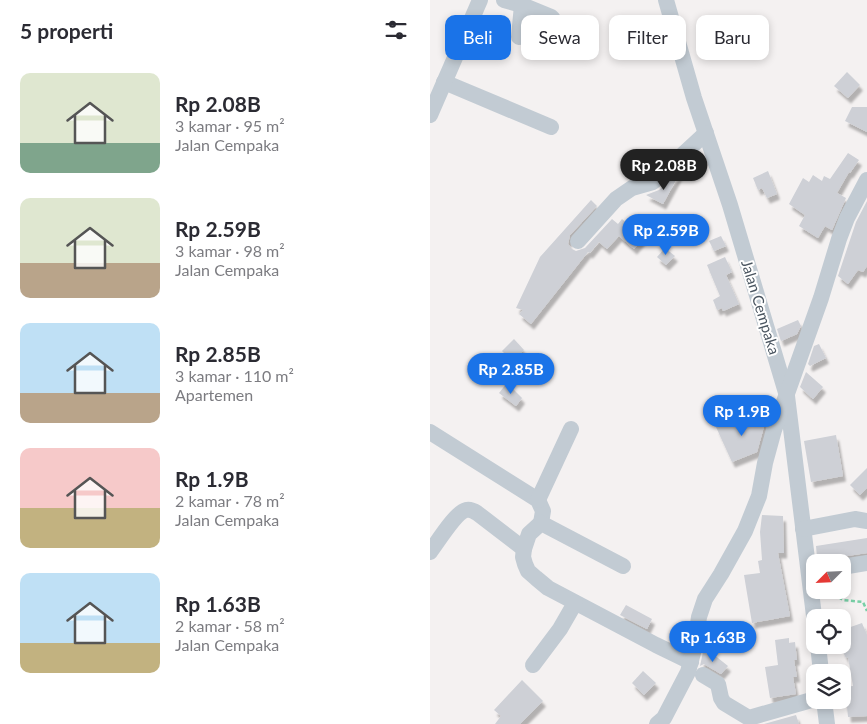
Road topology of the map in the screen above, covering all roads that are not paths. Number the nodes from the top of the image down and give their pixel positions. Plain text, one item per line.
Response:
1 (480, 0) edge
2 (504, 0) edge
3 (666, 0) edge
4 (522, 5) junction
5 (548, 15) edge
6 (519, 37) dead end
7 (444, 82) junction
8 (430, 115) edge
9 (551, 127) dead end
10 (706, 133) junction
11 (867, 180) edge
12 (578, 241) dead end
13 (787, 396) junction
14 (571, 429) dead end
15 (430, 432) edge
16 (538, 500) junction
17 (867, 521) edge
18 (541, 523) junction
19 (803, 529) junction
20 (524, 549) junction
21 (430, 552) edge
22 (808, 554) edge
23 (867, 563) edge
24 (623, 566) dead end
25 (851, 566) edge
26 (575, 603) junction
27 (691, 662) junction
28 (534, 664) dead end
29 (703, 675) dead end
30 (806, 701) edge
31 (825, 709) edge
32 (657, 724) edge
33 (827, 724) edge

1 - 7 street
2 - 4 street
3 - 10 street, Jalan Cempaka
4 - 5 street
4 - 6 street
7 - 8 street
7 - 9 street
10 - 12 street
10 - 13 street, Jalan Cempaka
11 - 13 street
13 - 19 street, Jalan Cempaka
13 - 27 street
14 - 16 street
15 - 16 street
16 - 18 street
17 - 19 street
18 - 20 street
18 - 24 street
19 - 22 street, Jalan Cempaka
20 - 21 street
20 - 26 street
23 - 25 street
26 - 27 street
26 - 28 street
27 - 32 street
29 - 30 street
31 - 33 street

